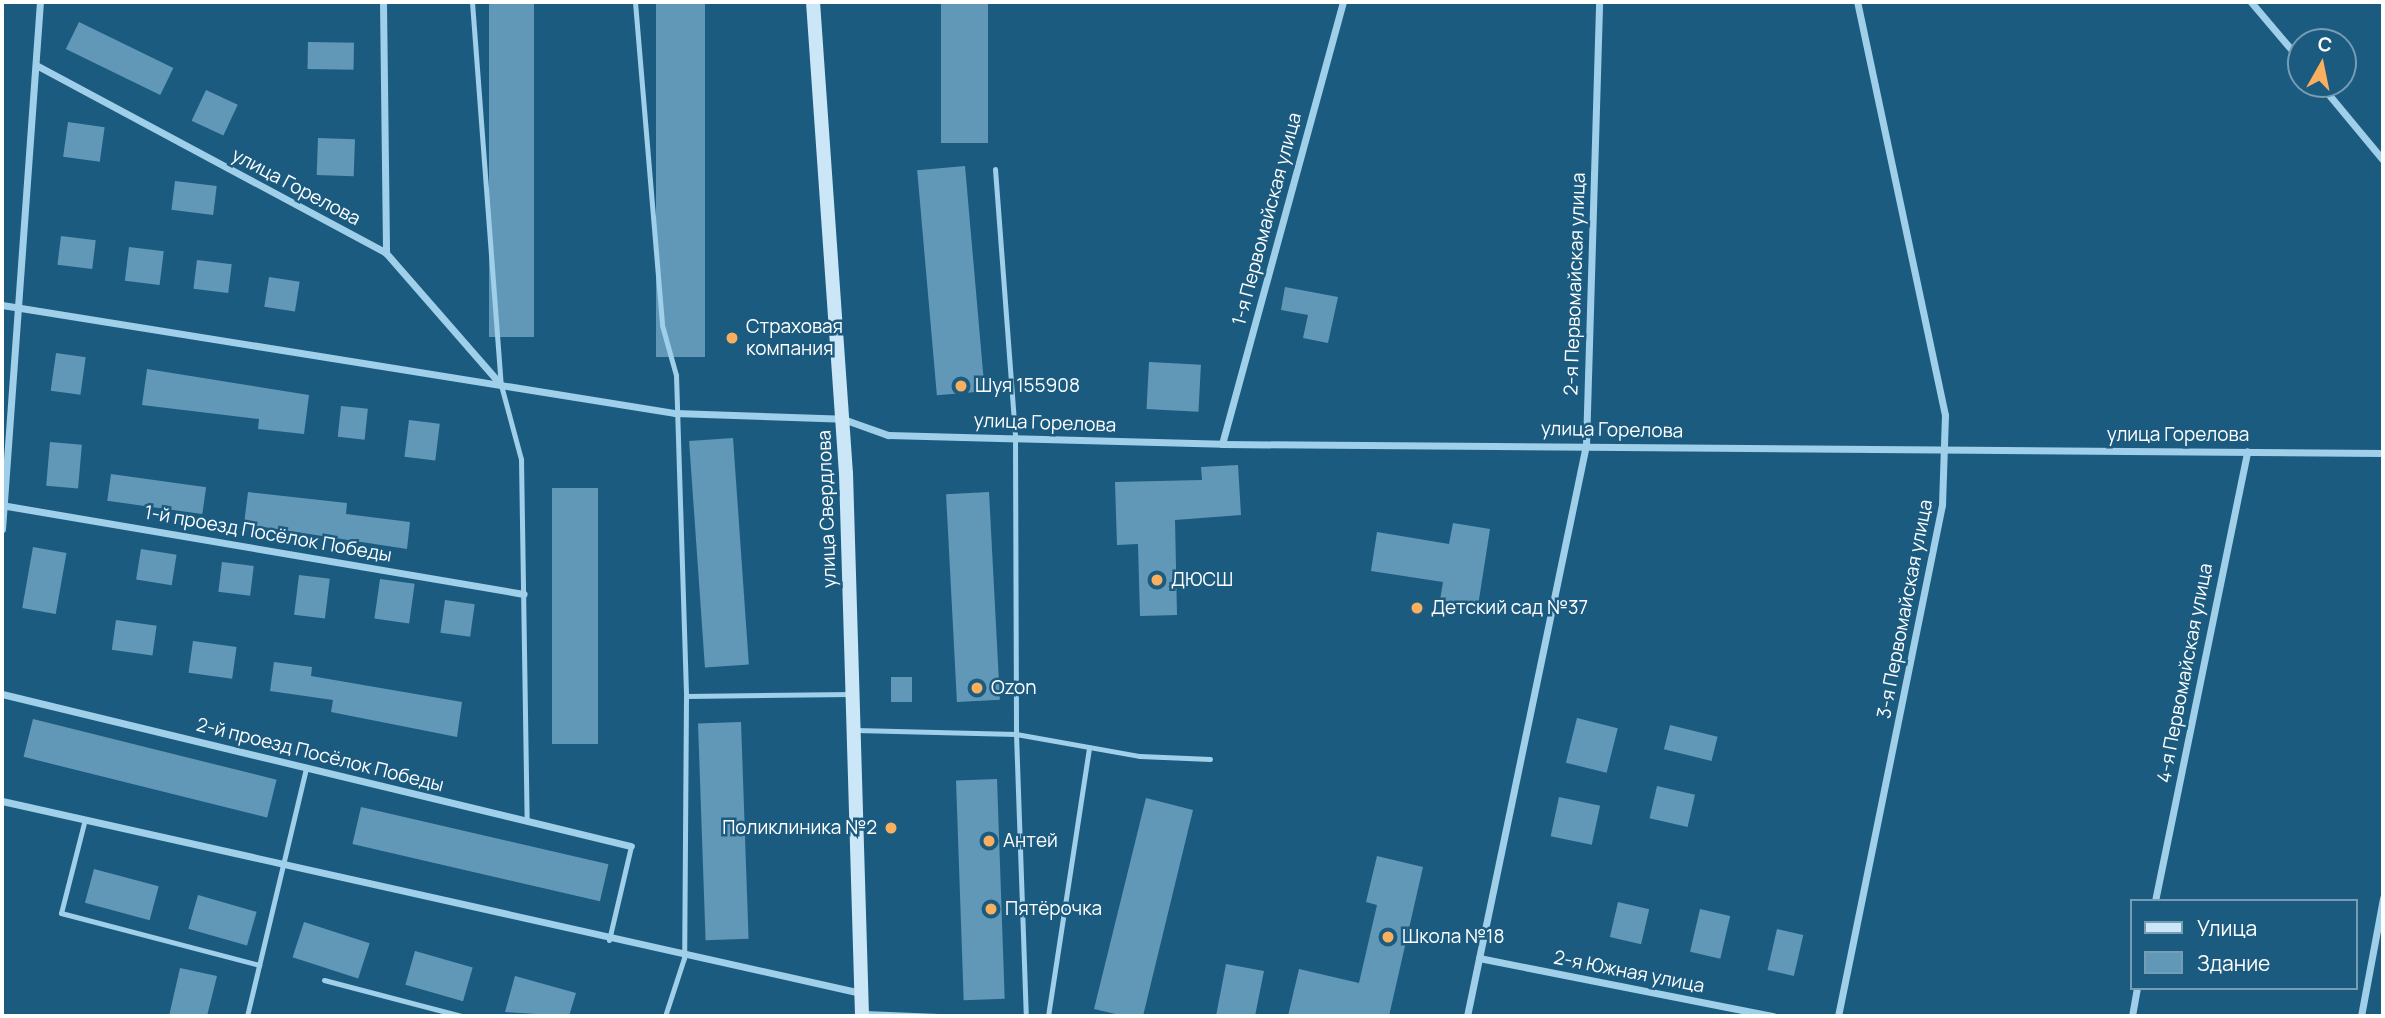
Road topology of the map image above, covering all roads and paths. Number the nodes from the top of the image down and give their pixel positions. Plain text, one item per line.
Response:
1 (40, 2) edge
2 (383, 2) edge
3 (472, 2) edge
4 (635, 2) edge
5 (813, 2) edge
6 (1343, 2) edge
7 (1599, 2) edge
8 (1857, 2) edge
9 (2251, 2) edge
10 (2287, 44) edge
11 (36, 65) junction
12 (2332, 98) edge
13 (2383, 160) edge
14 (995, 169) dead end
15 (386, 253) junction
16 (2, 305) edge
17 (20, 308) junction
18 (501, 385) junction
19 (675, 413) junction
20 (843, 419) junction
21 (1015, 438) junction
22 (1222, 444) junction
23 (1586, 445) junction
24 (2246, 451) junction
25 (1944, 452) junction
26 (2383, 453) edge
27 (7, 506) junction
28 (2, 529) edge
29 (524, 594) junction
30 (2, 694) edge
31 (852, 694) junction
32 (686, 696) junction
33 (853, 730) junction
34 (1016, 734) junction
35 (1089, 747) junction
36 (1210, 759) dead end
37 (306, 768) junction
38 (2, 800) edge
39 (85, 818) junction
40 (527, 821) junction
41 (631, 846) joint
42 (283, 859) junction
43 (2383, 898) edge
44 (2155, 899) edge
45 (609, 940) junction
46 (684, 958) junction
47 (1479, 958) junction
48 (259, 965) junction
49 (324, 980) dead end
50 (2137, 990) edge
51 (862, 993) junction
52 (862, 1015) edge
53 (247, 1016) edge
54 (461, 1016) edge
55 (665, 1016) edge
56 (938, 1016) edge
57 (1026, 1016) edge
58 (1048, 1016) edge
59 (1467, 1016) edge
60 (1773, 1016) edge
61 (1838, 1016) edge
62 (2132, 1016) edge
63 (2361, 1016) edge

1 - 11 street
2 - 15 street
3 - 18 lane
4 - 19 lane
5 - 20 main road, улица Свердлова
6 - 22 street, 1-я Первомайская улица
7 - 23 street, 2-я Первомайская улица
8 - 25 street, 3-я Первомайская улица
9 - 10 street
11 - 15 street, улица Горелова
11 - 17 street
12 - 13 street
14 - 21 lane
15 - 18 street, улица Горелова
16 - 17 street, улица Горелова
17 - 18 street, улица Горелова
17 - 27 street
18 - 19 street, улица Горелова
18 - 29 lane
19 - 20 street, улица Горелова
19 - 32 lane
20 - 21 street, улица Горелова
20 - 31 main road, улица Свердлова
21 - 22 street, улица Горелова
21 - 34 lane
22 - 23 street, улица Горелова
23 - 25 street, улица Горелова
23 - 47 street, 2-я Первомайская улица
24 - 25 street, улица Горелова
24 - 26 street, улица Горелова
24 - 44 street, 4-я Первомайская улица
25 - 61 street, 3-я Первомайская улица
27 - 28 street
27 - 29 street, 1-й проезд Посёлок Победы
29 - 40 lane
30 - 37 street, 2-й проезд Посёлок Победы
31 - 32 lane
31 - 33 main road, улица Свердлова
32 - 46 lane
33 - 34 lane
33 - 51 main road, улица Свердлова
34 - 35 lane
34 - 57 lane
35 - 36 lane
35 - 58 lane
37 - 40 street, 2-й проезд Посёлок Победы
37 - 42 lane
38 - 39 street
39 - 42 street
39 - 48 lane
40 - 41 street, 2-й проезд Посёлок Победы
41 - 45 lane
42 - 45 street
42 - 48 lane
43 - 63 street
45 - 46 street
46 - 51 street
46 - 55 lane
47 - 59 street, 2-я Первомайская улица
47 - 60 street, 2-я Южная улица
48 - 53 lane
49 - 54 lane
50 - 62 street
51 - 52 main road, улица Свердлова
52 - 56 lane

